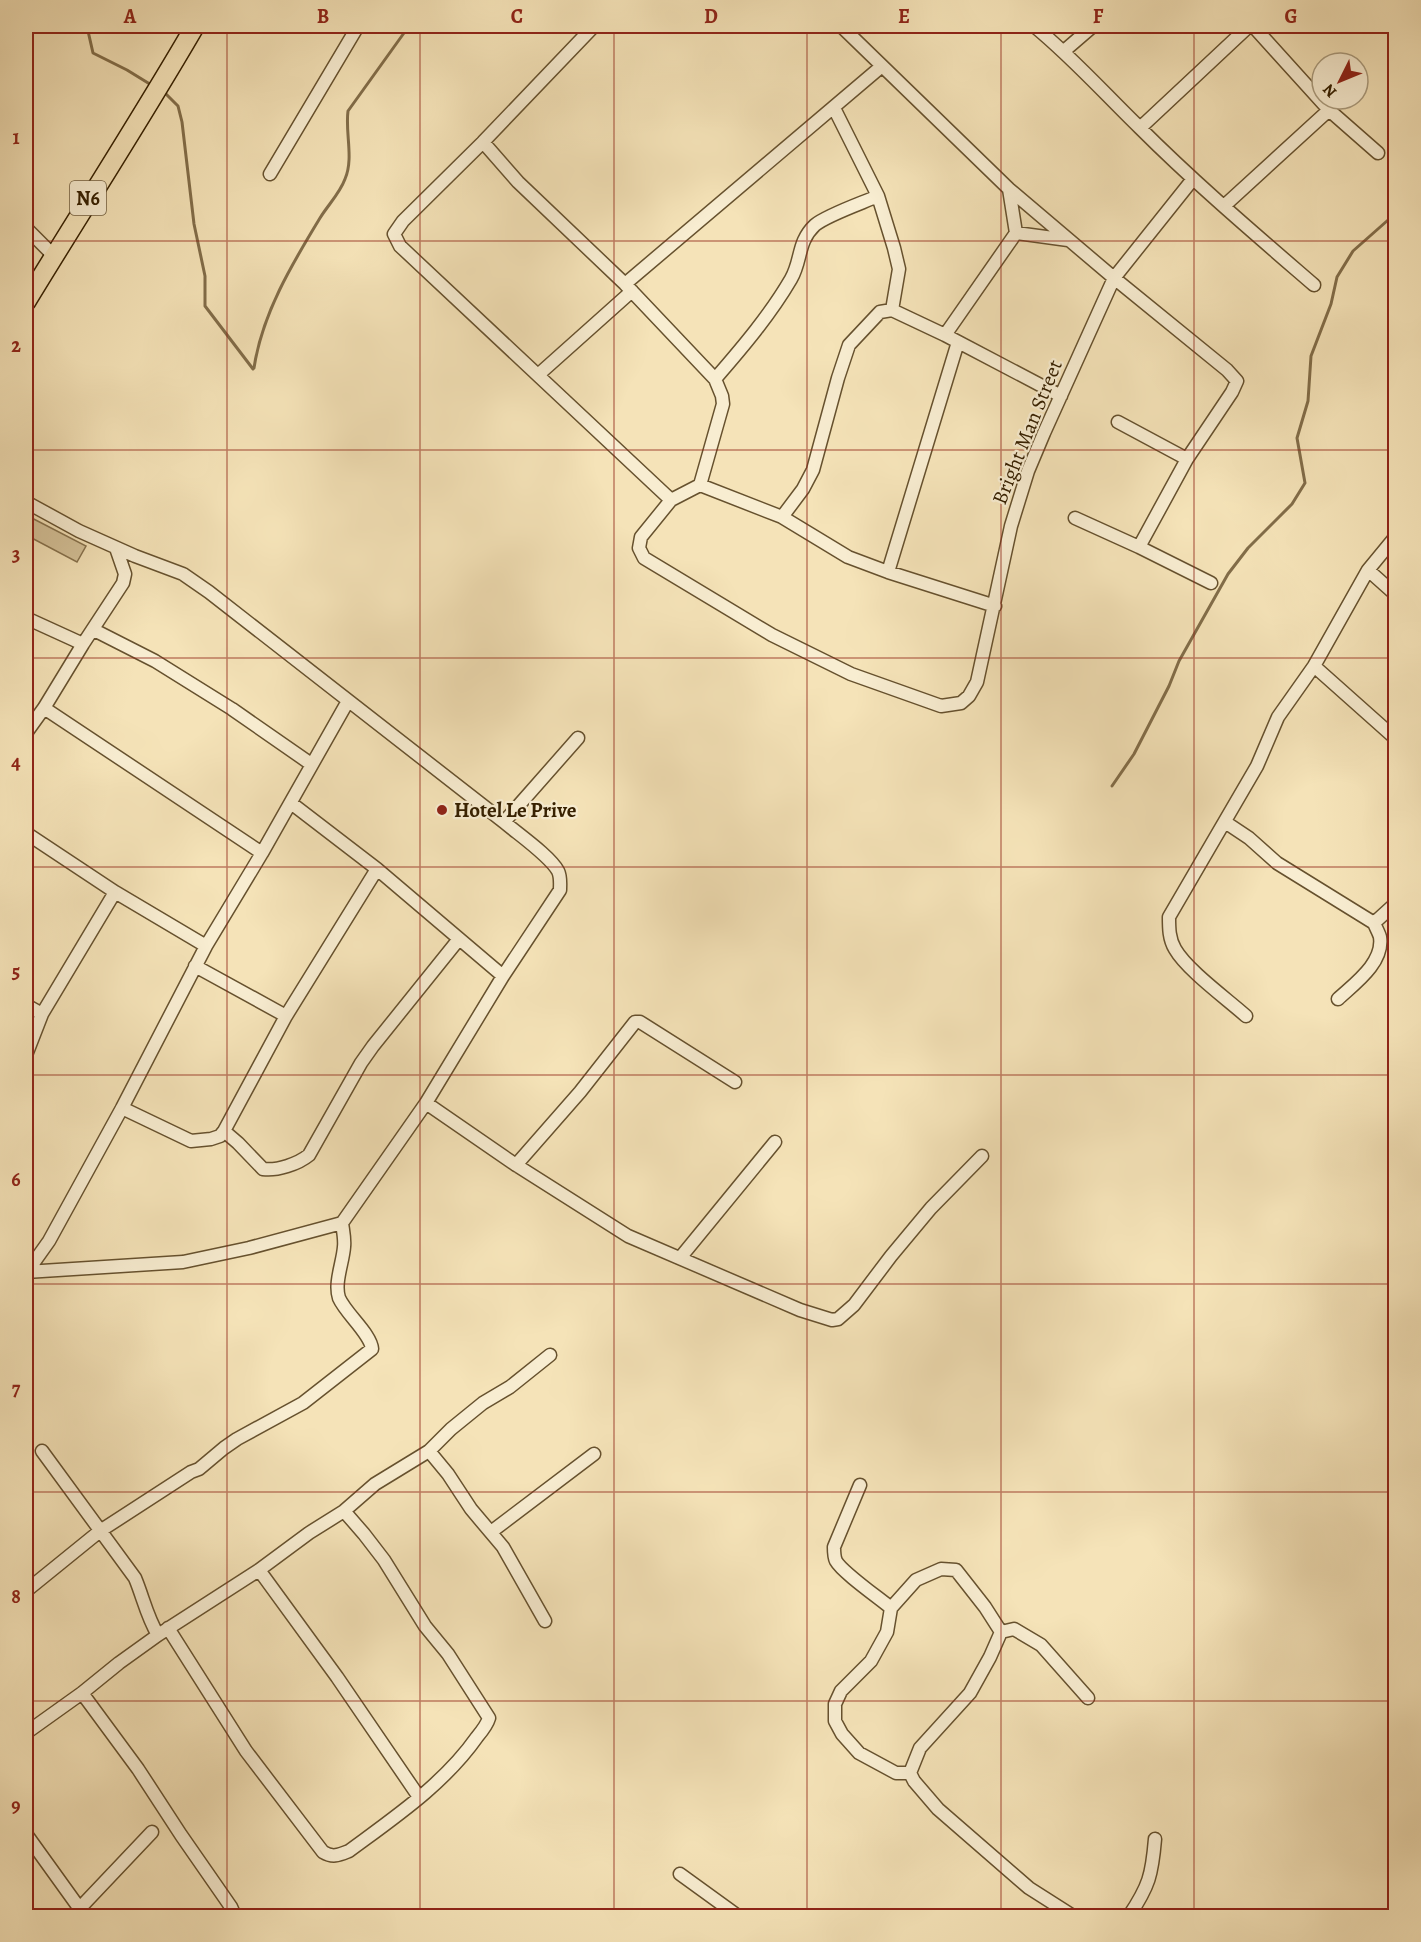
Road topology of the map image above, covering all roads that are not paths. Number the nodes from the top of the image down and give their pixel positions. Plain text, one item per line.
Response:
1 (195, 26) edge
2 (358, 26) edge
3 (594, 26) edge
4 (841, 26) edge
5 (1034, 26) edge
6 (1092, 26) edge
7 (1251, 26) edge
8 (1391, 26) edge
9 (1395, 30) edge
10 (1064, 51) junction
11 (882, 66) junction
12 (1310, 90) edge
13 (834, 108) junction
14 (1328, 111) edge
15 (1330, 111) edge
16 (1140, 128) junction
17 (483, 142) junction
18 (1378, 153) dead end
19 (270, 174) dead end
20 (1193, 179) junction
21 (1009, 189) junction
22 (878, 196) junction
23 (1224, 206) junction
24 (26, 228) edge
25 (1016, 233) junction
26 (1070, 240) junction
27 (54, 256) junction
28 (1114, 278) junction
29 (1314, 285) dead end
30 (628, 287) junction
31 (26, 302) edge
32 (892, 310) junction
33 (945, 335) junction
34 (958, 342) junction
35 (538, 375) junction
36 (715, 379) junction
37 (1062, 396) junction
38 (1118, 422) dead end
39 (1187, 459) junction
40 (700, 485) junction
41 (670, 500) junction
42 (26, 502) edge
43 (782, 517) junction
44 (1075, 518) dead end
45 (1395, 537) edge
46 (1139, 547) junction
47 (116, 548) junction
48 (1368, 570) junction
49 (888, 572) junction
50 (1211, 583) dead end
51 (1395, 595) edge
52 (994, 606) junction
53 (26, 618) edge
54 (94, 630) junction
55 (82, 644) junction
56 (1314, 666) junction
57 (348, 701) junction
58 (44, 708) junction
59 (26, 733) edge
60 (578, 738) dead end
61 (1395, 739) edge
62 (311, 764) junction
63 (291, 803) junction
64 (504, 822) junction
65 (1225, 822) junction
66 (26, 833) edge
67 (262, 853) junction
68 (377, 869) junction
69 (116, 892) junction
70 (1395, 903) edge
71 (1374, 923) junction
72 (459, 939) junction
73 (206, 946) junction
74 (195, 966) junction
75 (503, 976) junction
76 (1338, 999) dead end
77 (26, 1005) edge
78 (42, 1014) junction
79 (286, 1016) junction
80 (1246, 1016) dead end
81 (26, 1055) edge
82 (735, 1082) dead end
83 (426, 1103) junction
84 (122, 1108) junction
85 (224, 1131) junction
86 (775, 1142) dead end
87 (982, 1156) dead end
88 (516, 1165) junction
89 (342, 1223) junction
90 (680, 1258) junction
91 (26, 1272) edge
92 (550, 1355) dead end
93 (42, 1451) dead end
94 (429, 1451) junction
95 (594, 1454) dead end
96 (860, 1485) dead end
97 (344, 1511) junction
98 (100, 1531) junction
99 (491, 1532) junction
100 (259, 1570) junction
101 (26, 1591) edge
102 (891, 1608) junction
103 (545, 1621) dead end
104 (163, 1631) junction
105 (1001, 1632) junction
106 (82, 1693) junction
107 (1088, 1698) dead end
108 (26, 1733) edge
109 (910, 1773) junction
110 (419, 1797) junction
111 (152, 1832) dead end
112 (26, 1834) edge
113 (1155, 1839) dead end
114 (680, 1874) dead end
115 (82, 1912) edge
116 (235, 1917) edge
117 (738, 1917) edge
118 (1073, 1917) edge
119 (1129, 1917) edge

1 - 27 main road, N6
2 - 19 street
3 - 17 street
4 - 11 street
5 - 10 street
6 - 10 street
7 - 12 street
7 - 16 street
8 - 9 street
10 - 16 street
11 - 13 street
11 - 21 street
13 - 22 street
13 - 30 street
14 - 23 street
15 - 18 street
16 - 20 street
17 - 30 street
17 - 35 street
20 - 23 street
20 - 28 street, Bright Man Street
21 - 25 street
21 - 26 street
22 - 32 street
22 - 36 street
23 - 29 street
24 - 27 street
25 - 26 street
25 - 33 street
26 - 28 street
27 - 31 main road, N6
28 - 37 street, Bright Man Street
28 - 39 street
30 - 35 street
30 - 36 street
32 - 33 street
32 - 43 street
33 - 34 street
34 - 37 street
34 - 49 street
35 - 41 street
36 - 40 street
37 - 52 street, Bright Man Street
38 - 39 street
39 - 46 street
40 - 41 street
40 - 43 street
41 - 52 street, Bright Man Street
42 - 47 street
43 - 49 street
44 - 46 street
45 - 48 street
46 - 50 street
47 - 54 street
47 - 57 street
48 - 51 street
48 - 56 street
49 - 52 street
53 - 55 street
54 - 55 street
54 - 62 street
55 - 58 street
56 - 61 street
56 - 65 street
57 - 62 street
57 - 64 street
58 - 59 street
58 - 67 street
60 - 64 street
62 - 63 street
63 - 67 street
63 - 68 street
64 - 75 street
65 - 71 street
65 - 80 street
66 - 69 street
67 - 73 street
68 - 72 street
68 - 79 street
69 - 73 street
69 - 78 street
70 - 71 street
71 - 76 street
72 - 75 street
72 - 85 street
73 - 74 street
74 - 79 street
74 - 84 street
75 - 83 street
77 - 78 street
78 - 81 street
79 - 85 street
82 - 88 street
83 - 88 street
83 - 89 street
84 - 85 street
84 - 91 street
86 - 90 street
87 - 90 street
88 - 90 street
89 - 91 street
89 - 98 street
92 - 94 street
93 - 98 street
94 - 97 street
94 - 99 street
95 - 99 street
96 - 102 street
97 - 100 street
97 - 110 street
98 - 101 street
98 - 104 street
99 - 103 street
100 - 104 street
100 - 110 street
102 - 105 street
102 - 109 street
104 - 106 street
104 - 110 street
105 - 107 street
105 - 109 street
106 - 108 street
106 - 116 street
109 - 118 street
111 - 115 street
112 - 115 street
113 - 119 street
114 - 117 street

